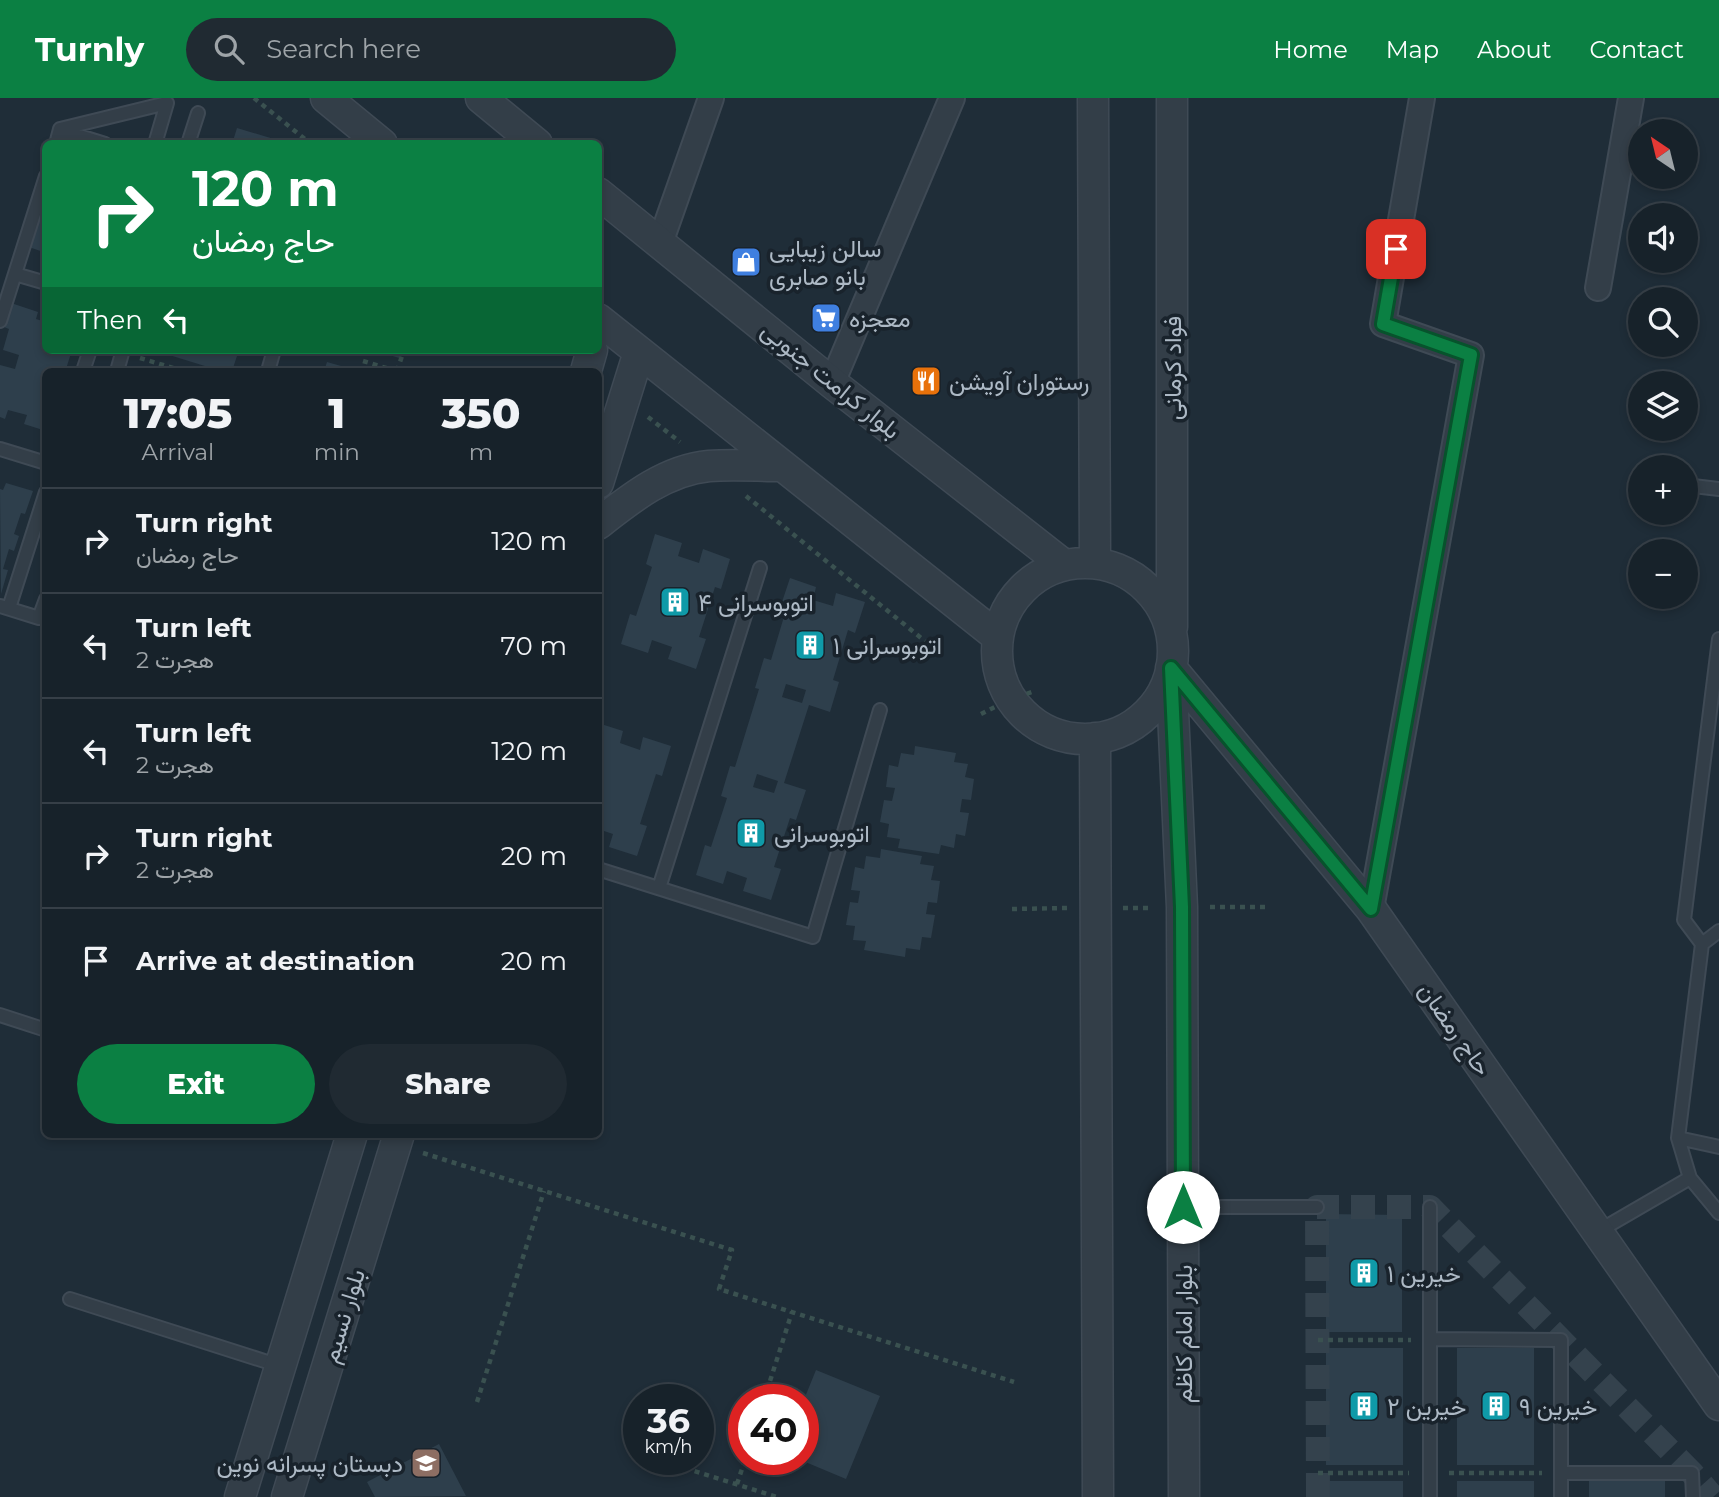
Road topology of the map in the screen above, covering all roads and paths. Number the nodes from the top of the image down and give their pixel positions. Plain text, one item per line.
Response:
1 (254, 98) edge
2 (326, 98) edge
3 (481, 98) edge
4 (711, 98) edge
5 (952, 98) edge
6 (1093, 98) edge
7 (1172, 98) edge
8 (1422, 98) edge
9 (1630, 98) edge
10 (198, 113) dead end
11 (60, 130) junction
12 (57, 140) edge
13 (92, 140) edge
14 (156, 140) edge
15 (189, 140) edge
16 (306, 140) edge
17 (377, 140) edge
18 (532, 140) edge
19 (42, 189) edge
20 (602, 196) edge
21 (660, 243) junction
22 (15, 274) junction
23 (42, 282) edge
24 (1598, 288) dead end
25 (0, 321) edge
26 (602, 325) edge
27 (639, 352) junction
28 (132, 354) edge
29 (363, 361) dead end
30 (174, 368) edge
31 (387, 368) edge
32 (832, 383) junction
33 (625, 398) junction
34 (0, 449) edge
35 (42, 462) edge
36 (709, 466) junction
37 (781, 466) junction
38 (602, 470) edge
39 (1698, 487) edge
40 (1719, 489) edge
41 (42, 514) edge
42 (602, 521) edge
43 (1095, 563) junction
44 (1065, 565) junction
45 (760, 569) dead end
46 (4, 607) edge
47 (42, 609) edge
48 (998, 637) junction
49 (1172, 638) junction
50 (1719, 639) edge
51 (931, 646) dead end
52 (1171, 668) junction
53 (1023, 695) junction
54 (880, 710) dead end
55 (981, 714) dead end
56 (1095, 738) junction
57 (602, 870) edge
58 (659, 888) junction
59 (1265, 906) dead end
60 (1182, 907) junction
61 (1096, 908) junction
62 (1012, 909) dead end
63 (1371, 909) junction
64 (1719, 931) edge
65 (1702, 944) junction
66 (0, 1015) edge
67 (42, 1029) edge
68 (351, 1138) edge
69 (397, 1139) edge
70 (1678, 1139) junction
71 (1719, 1147) edge
72 (1690, 1178) junction
73 (544, 1191) junction
74 (1183, 1207) junction
75 (1317, 1207) dead end
76 (1430, 1207) dead end
77 (1719, 1213) edge
78 (1596, 1232) junction
79 (70, 1298) dead end
80 (792, 1312) junction
81 (1430, 1339) junction
82 (1318, 1340) dead end
83 (281, 1366) junction
84 (1014, 1382) dead end
85 (769, 1384) edge
86 (477, 1402) dead end
87 (1719, 1405) edge
88 (1561, 1473) junction
89 (708, 1475) edge
90 (740, 1475) edge
91 (737, 1484) junction
92 (240, 1497) edge
93 (287, 1497) edge
94 (778, 1497) edge
95 (1098, 1497) edge
96 (1184, 1497) edge
97 (1430, 1497) edge
98 (1561, 1497) edge
99 (1693, 1497) edge

1 - 16 path
2 - 17 street
3 - 18 street
4 - 21 street
5 - 32 street
6 - 43 street
7 - 49 street, فواد کرمانی
8 - 63 street
9 - 24 street
10 - 15 lane
11 - 12 lane
11 - 13 lane
11 - 14 lane
19 - 22 lane
20 - 21 street, بلوار کرامت جنوبی
21 - 32 street, بلوار کرامت جنوبی
22 - 23 lane
22 - 25 lane
26 - 27 street
27 - 33 street
27 - 37 street
28 - 30 path
29 - 31 path
32 - 44 street, بلوار کرامت جنوبی
33 - 36 path
33 - 38 street
34 - 35 lane
36 - 37 street
36 - 42 street
36 - 51 path
37 - 48 street
39 - 40 lane
41 - 46 lane
43 - 44 street
43 - 49 street
44 - 48 street
45 - 58 lane
46 - 47 lane
48 - 53 street
49 - 52 street
50 - 65 lane
52 - 56 street
52 - 60 street, بلوار امام کاظم
52 - 63 street, حاج رمضان
53 - 55 path
53 - 56 street
54 - 58 lane
56 - 61 street
57 - 58 lane
59 - 60 path
60 - 61 path
60 - 74 street, بلوار امام کاظم
61 - 62 path
61 - 95 street
63 - 78 street, حاج رمضان
64 - 65 lane
65 - 70 lane
66 - 67 lane
68 - 83 street, بلوار نسیم
69 - 73 path
69 - 93 street, بلوار نسیم
70 - 71 lane
70 - 72 lane
72 - 77 lane
72 - 78 lane
73 - 80 path
73 - 86 path
74 - 75 lane
74 - 96 street, بلوار امام کاظم
76 - 81 lane
78 - 87 street, حاج رمضان
79 - 83 lane
80 - 84 path
80 - 85 path
81 - 82 path
81 - 88 lane
81 - 97 lane
83 - 92 street, بلوار نسیم
88 - 98 lane
88 - 99 lane
89 - 91 path
90 - 91 path
91 - 94 path

